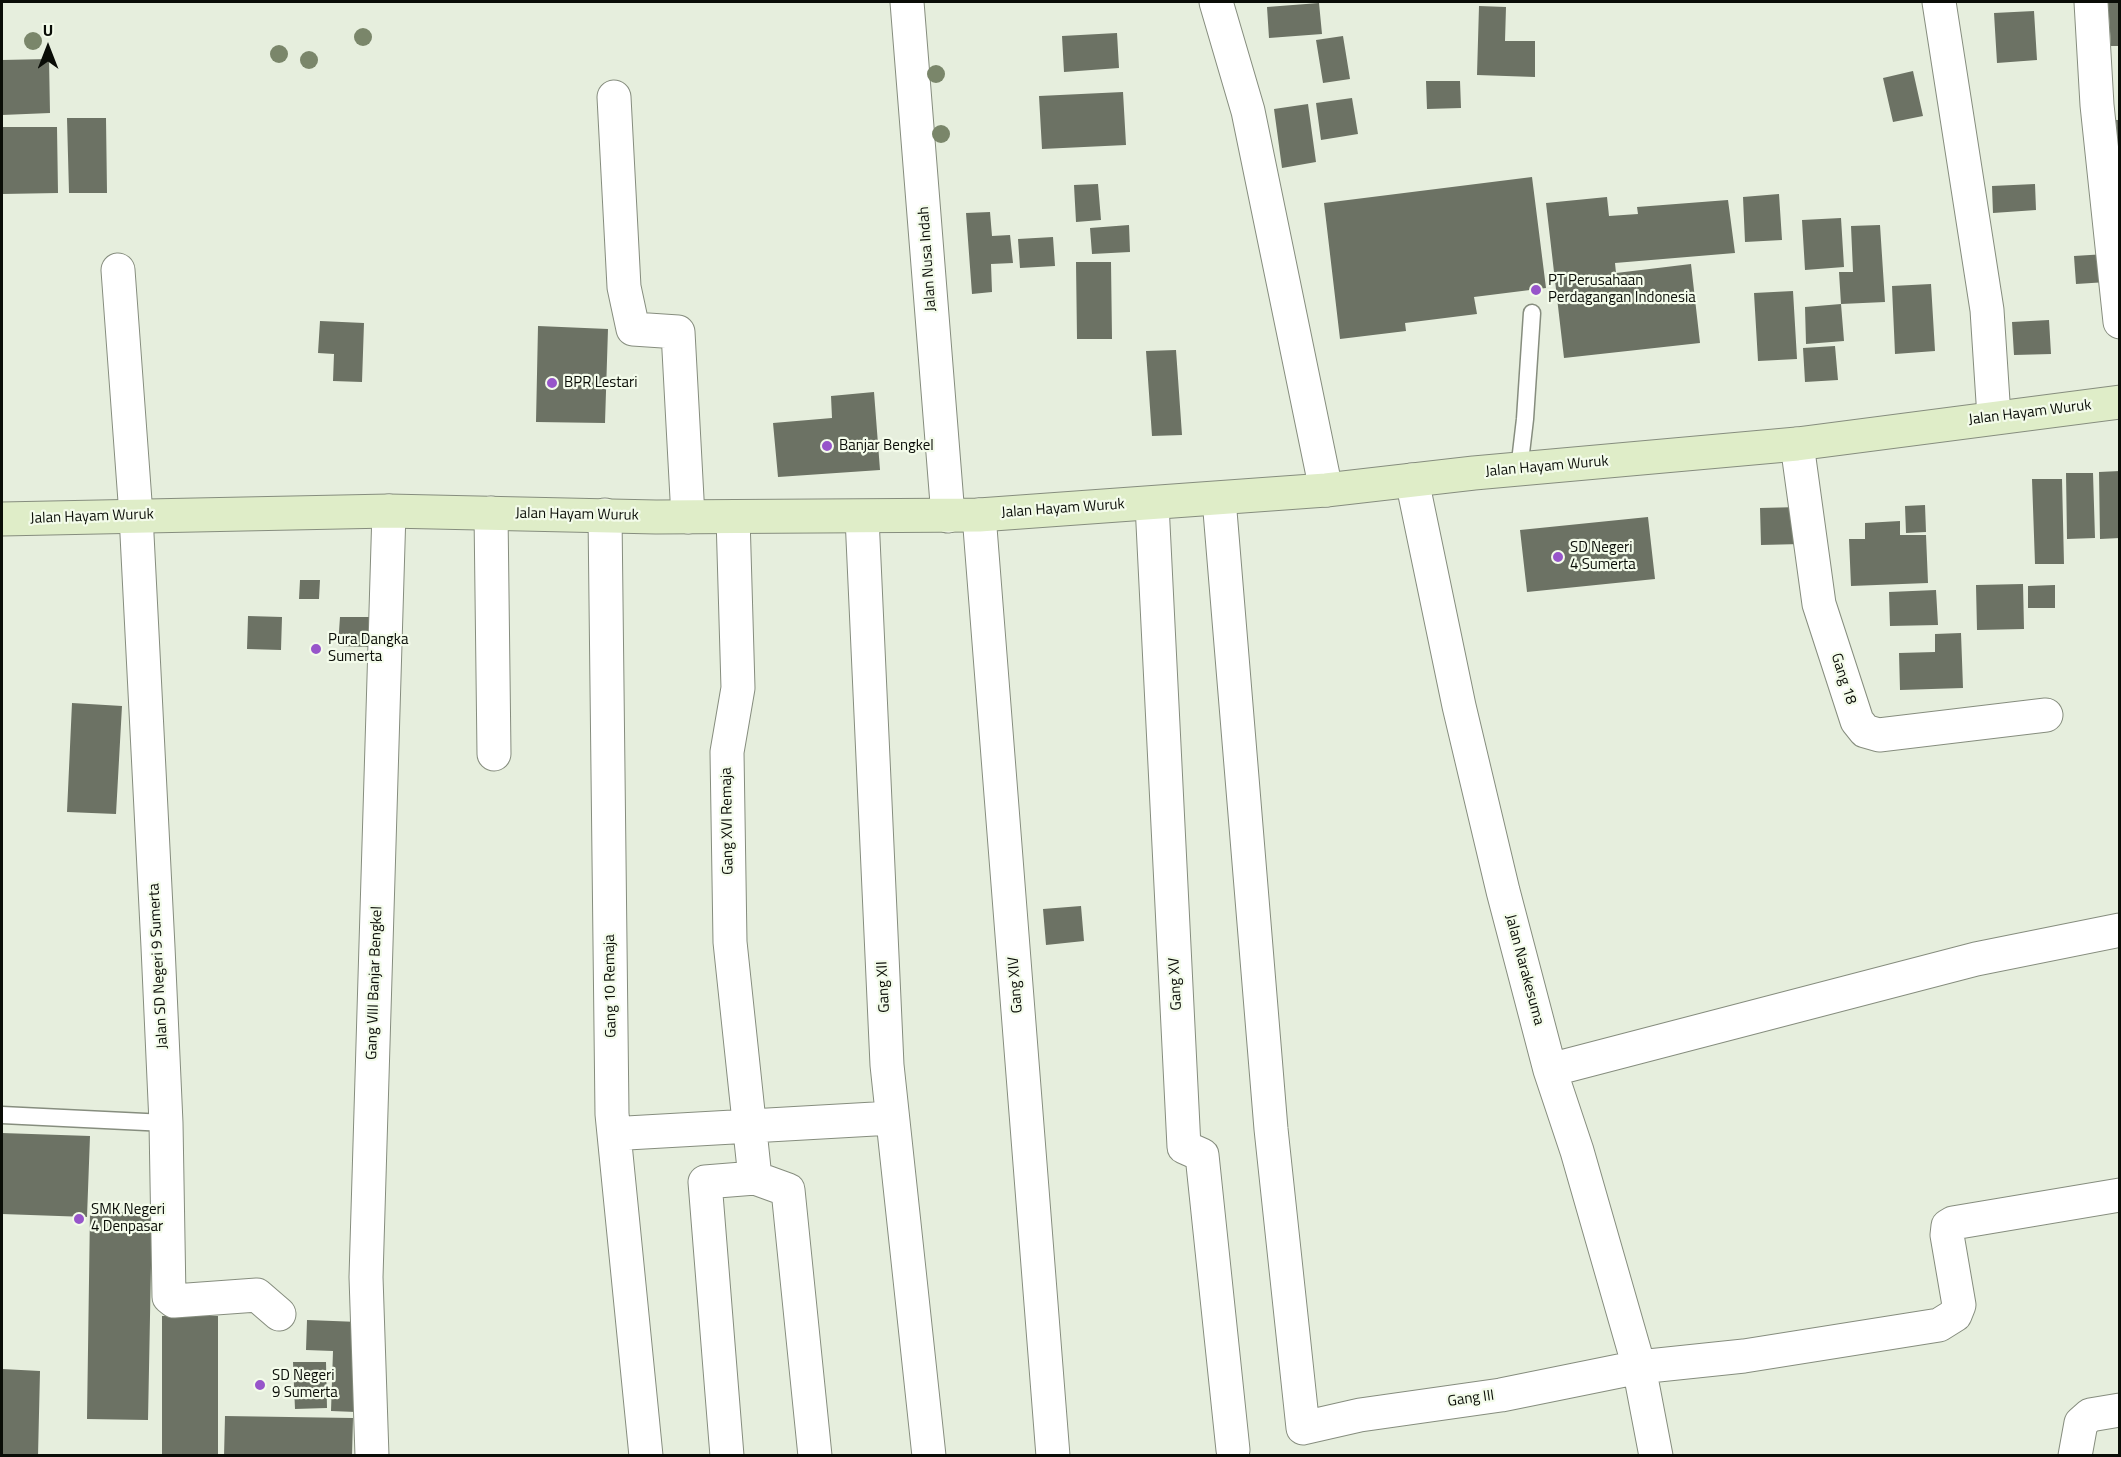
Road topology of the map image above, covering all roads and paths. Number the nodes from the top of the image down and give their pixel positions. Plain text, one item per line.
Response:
1 (908, 2) edge
2 (1216, 2) edge
3 (1939, 2) edge
4 (2091, 2) edge
5 (614, 97) dead end
6 (118, 270) dead end
7 (1532, 313) dead end
8 (2120, 322) edge
9 (2120, 402) edge
10 (1994, 417) junction
11 (1797, 444) junction
12 (1519, 470) junction
13 (1412, 480) junction
14 (1326, 490) junction
15 (1219, 499) junction
16 (1152, 504) junction
17 (389, 511) junction
18 (491, 513) junction
19 (136, 516) junction
20 (605, 516) junction
21 (964, 516) junction
22 (688, 517) junction
23 (733, 517) junction
24 (862, 517) junction
25 (2, 519) edge
26 (2046, 715) dead end
27 (494, 754) dead end
28 (2120, 930) edge
29 (1550, 1070) junction
30 (2, 1115) edge
31 (892, 1118) junction
32 (166, 1123) junction
33 (750, 1125) junction
34 (627, 1133) dead end
35 (755, 1178) junction
36 (2120, 1195) edge
37 (279, 1314) dead end
38 (1639, 1367) junction
39 (2120, 1410) edge
40 (1233, 1450) dead end
41 (372, 1455) edge
42 (646, 1455) edge
43 (728, 1455) edge
44 (815, 1455) edge
45 (929, 1455) edge
46 (1053, 1455) edge
47 (1656, 1455) edge
48 (2075, 1455) edge

1 - 21 street, Jalan Nusa Indah
2 - 14 street
3 - 10 street
4 - 8 street
5 - 22 street
6 - 19 street, Jalan SD Negeri 9 Sumerta
7 - 12 lane
9 - 10 main road, Jalan Hayam Wuruk
10 - 11 main road, Jalan Hayam Wuruk
11 - 12 main road, Jalan Hayam Wuruk
11 - 26 street, Gang 18
12 - 13 main road, Jalan Hayam Wuruk
13 - 14 main road, Jalan Hayam Wuruk
13 - 29 street, Jalan Narakesuma
14 - 15 main road, Jalan Hayam Wuruk
15 - 16 main road, Jalan Hayam Wuruk
15 - 38 street, Gang III
16 - 21 main road, Jalan Hayam Wuruk
16 - 40 street, Gang XV
17 - 18 main road, Jalan Hayam Wuruk
17 - 19 main road, Jalan Hayam Wuruk
17 - 41 street, Gang VIII Banjar Bengkel
18 - 20 main road, Jalan Hayam Wuruk
18 - 27 street
19 - 25 main road, Jalan Hayam Wuruk
19 - 32 street, Jalan SD Negeri 9 Sumerta
20 - 22 main road, Jalan Hayam Wuruk
20 - 42 street, Gang 10 Remaja
21 - 24 main road, Jalan Hayam Wuruk
21 - 46 street, Gang XIV
22 - 23 main road, Jalan Hayam Wuruk
23 - 24 main road, Jalan Hayam Wuruk
23 - 33 street, Gang XVI Remaja
24 - 31 street, Gang XII
28 - 29 street
29 - 38 street, Jalan Narakesuma
30 - 32 lane
31 - 33 street
31 - 45 street, Gang XII
32 - 37 street, Jalan SD Negeri 9 Sumerta
33 - 34 street
33 - 35 street, Gang XVI Remaja
35 - 43 street
35 - 44 street
36 - 38 street, Gang III
38 - 47 street, Jalan Narakesuma
39 - 48 street

